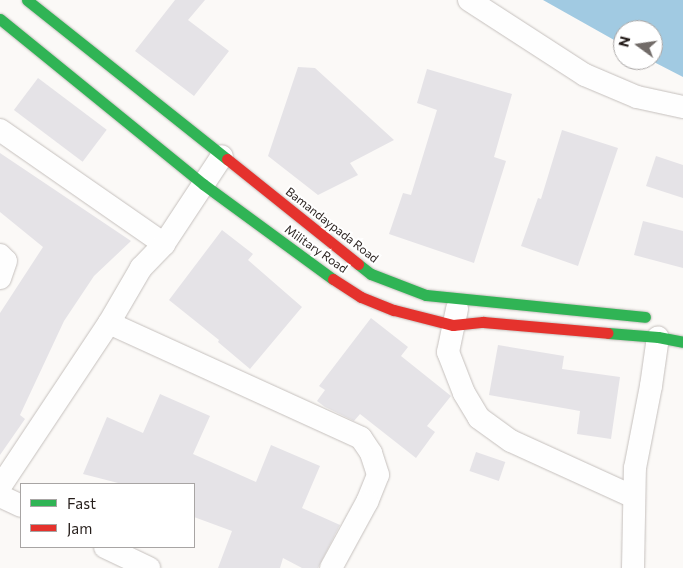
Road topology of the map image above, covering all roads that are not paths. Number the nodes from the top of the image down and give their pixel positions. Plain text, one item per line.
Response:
1 (27, 0) edge
2 (469, 0) edge
3 (0, 18) edge
4 (683, 107) edge
5 (0, 130) edge
6 (222, 156) junction
7 (203, 184) junction
8 (164, 244) junction
9 (0, 255) edge
10 (0, 278) edge
11 (366, 285) junction
12 (426, 295) junction
13 (459, 300) junction
14 (596, 311) junction
15 (422, 317) junction
16 (109, 323) junction
17 (453, 325) junction
18 (656, 328) junction
19 (592, 330) junction
20 (683, 342) edge
21 (0, 486) edge
22 (0, 496) edge
23 (634, 497) junction
24 (20, 506) edge
25 (107, 548) edge
26 (149, 568) edge
27 (331, 568) edge
28 (633, 568) edge

1 - 6 street, Bamandaypada Road
2 - 4 street
3 - 7 street, Military Road
5 - 8 street
6 - 7 street
6 - 11 street, Bamandaypada Road
7 - 8 street
7 - 11 street, Military Road
8 - 16 street
9 - 10 street
11 - 12 street, Bamandaypada Road
11 - 15 street, Military Road
12 - 13 street, Bamandaypada Road
12 - 15 street
13 - 14 street, Bamandaypada Road
13 - 17 street
14 - 18 street, Bamandaypada Road
14 - 19 street
15 - 17 street, Military Road
16 - 21 street
16 - 27 street
17 - 19 street, Military Road
17 - 23 street
18 - 19 street, Military Road
18 - 20 street, Military Road
18 - 23 street
22 - 24 street
23 - 28 street
25 - 26 street

